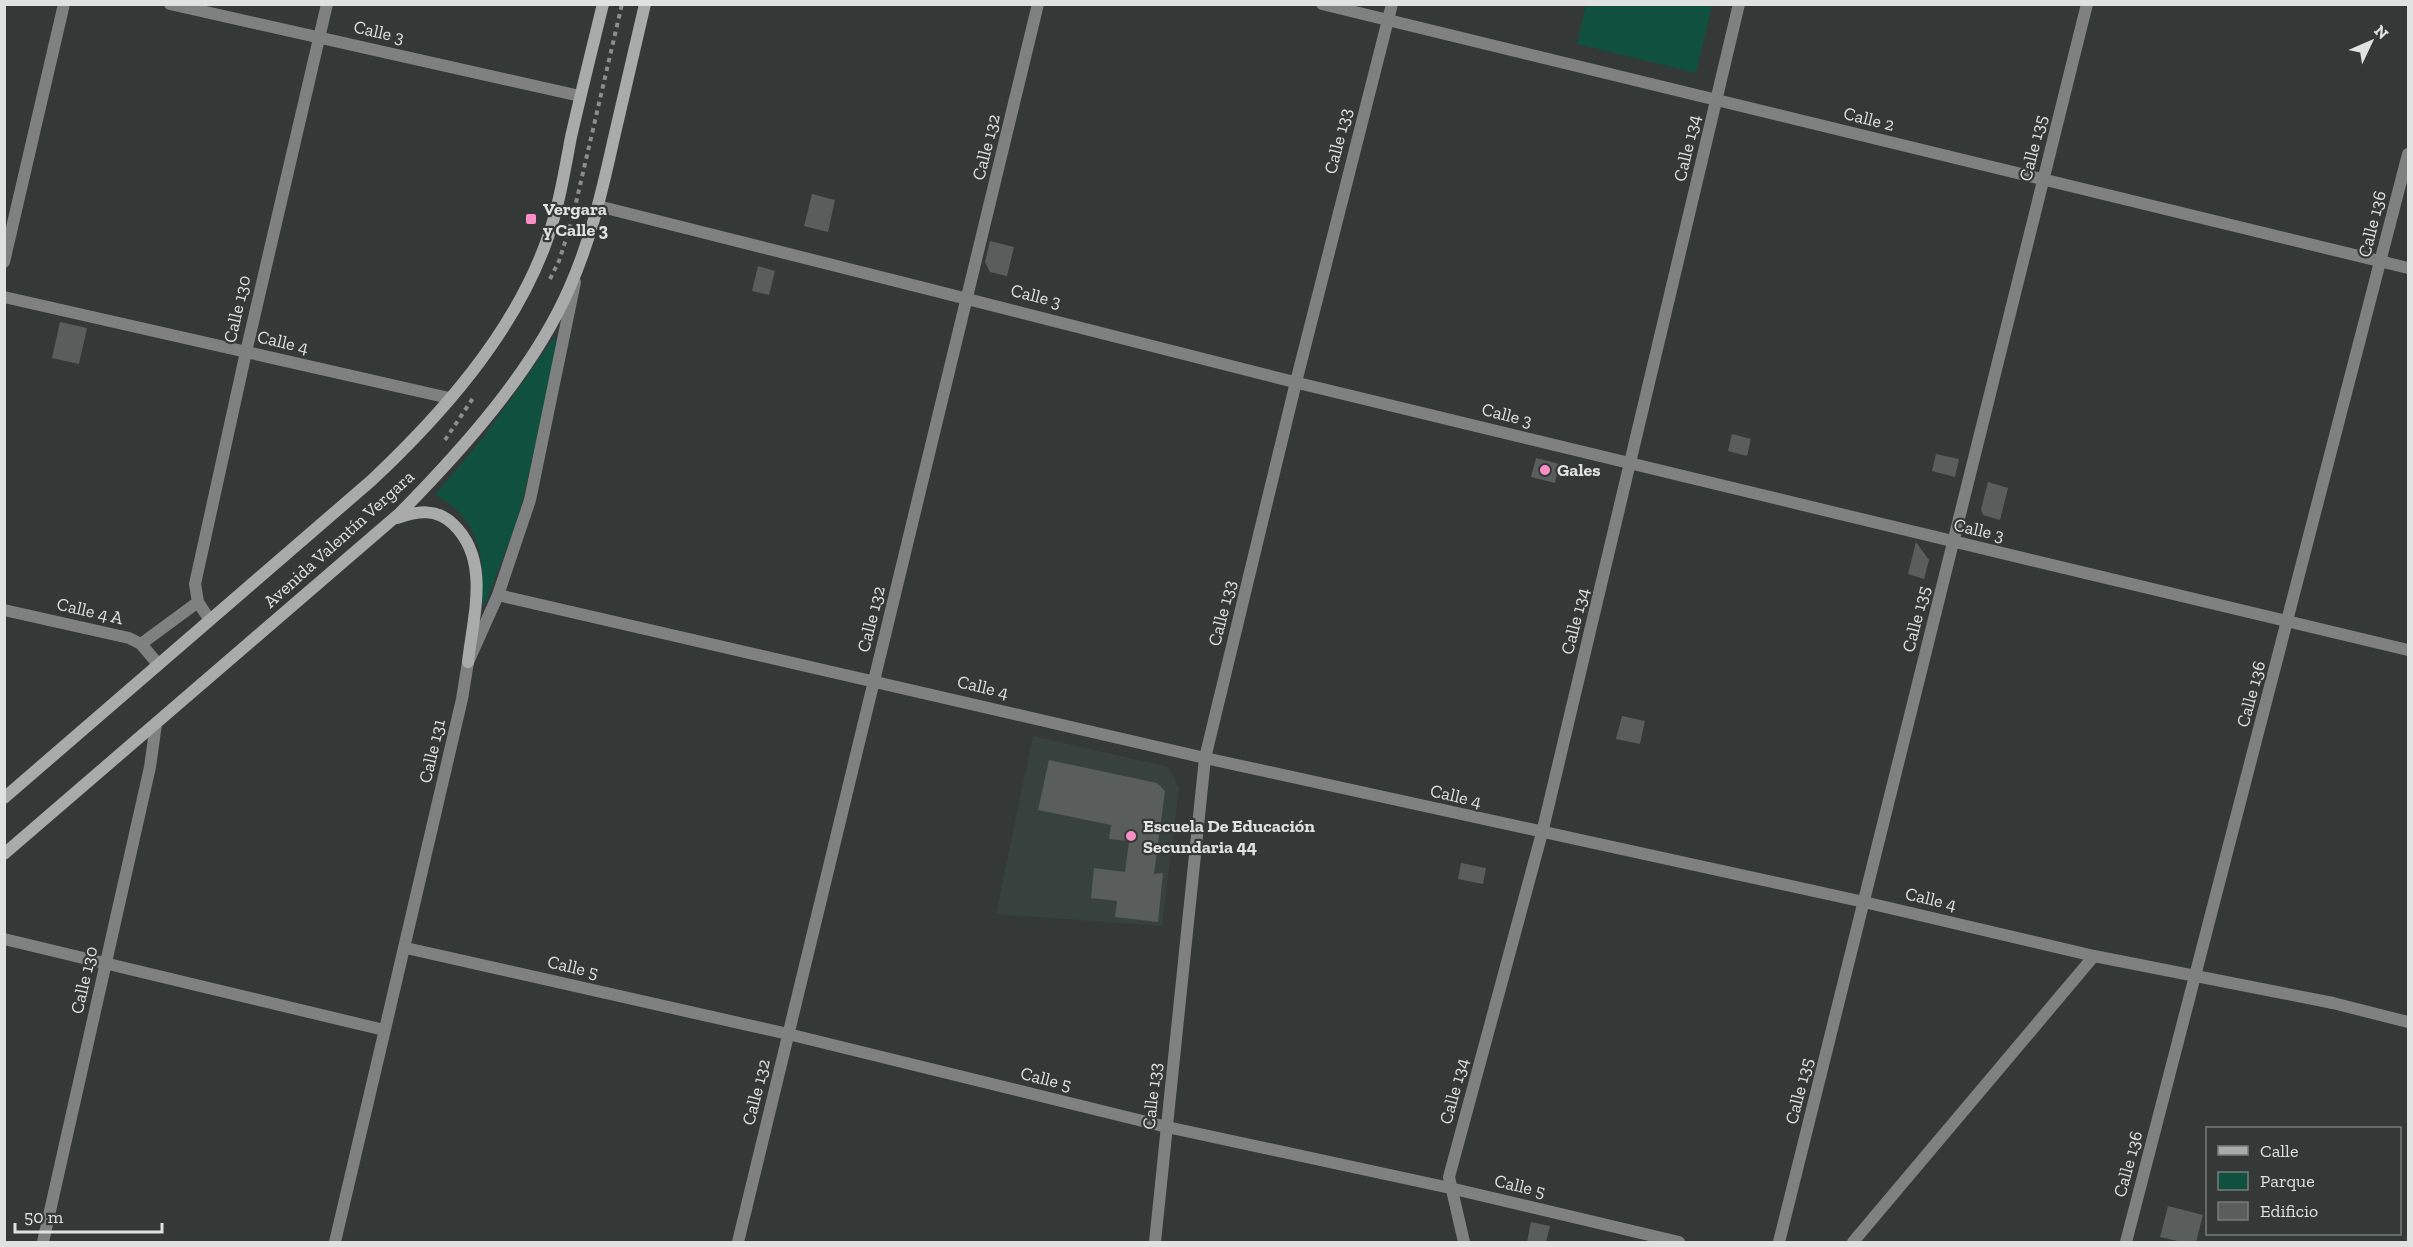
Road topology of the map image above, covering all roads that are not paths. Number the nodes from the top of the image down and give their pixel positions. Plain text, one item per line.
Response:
1 (64, 4) edge
2 (171, 4) edge
3 (327, 4) edge
4 (603, 4) edge
5 (645, 4) edge
6 (1038, 4) edge
7 (1322, 4) edge
8 (1392, 4) edge
9 (1739, 4) edge
10 (2087, 4) edge
11 (1388, 21) junction
12 (320, 38) junction
13 (580, 96) junction
14 (1716, 100) junction
15 (2409, 154) edge
16 (2043, 179) junction
17 (598, 206) junction
18 (2381, 261) junction
19 (4, 262) edge
20 (2409, 268) edge
21 (577, 272) junction
22 (4, 297) edge
23 (968, 298) junction
24 (246, 352) junction
25 (1296, 382) junction
26 (449, 398) junction
27 (1631, 464) junction
28 (393, 519) junction
29 (1953, 542) junction
30 (498, 595) junction
31 (198, 602) junction
32 (4, 610) edge
33 (209, 619) junction
34 (2289, 621) junction
35 (141, 644) junction
36 (2409, 650) edge
37 (468, 662) junction
38 (158, 664) junction
39 (874, 680) junction
40 (156, 724) junction
41 (1205, 758) junction
42 (4, 798) edge
43 (1542, 833) junction
44 (4, 854) edge
45 (1864, 902) junction
46 (4, 939) edge
47 (406, 948) junction
48 (2094, 956) junction
49 (106, 964) junction
50 (2196, 976) junction
51 (2409, 1022) edge
52 (384, 1030) junction
53 (788, 1034) junction
54 (1167, 1127) junction
55 (1450, 1188) junction
56 (43, 1242) edge
57 (335, 1242) edge
58 (738, 1242) edge
59 (1155, 1242) edge
60 (1464, 1242) edge
61 (1679, 1242) edge
62 (1779, 1242) edge
63 (1853, 1242) edge
64 (2126, 1242) edge

1 - 19 street
2 - 12 street, Calle 3
3 - 12 street, Calle 130
4 - 13 main road, Avenida Valentín Vergara
5 - 17 main road, Avenida Valentín Vergara
6 - 23 street, Calle 132
7 - 11 street, Calle 2
8 - 11 street, Calle 133
9 - 14 street, Calle 134
10 - 16 street, Calle 135
11 - 14 street, Calle 2
11 - 25 street, Calle 133
12 - 13 street, Calle 3
12 - 24 street, Calle 130
13 - 26 main road, Avenida Valentín Vergara
14 - 16 street, Calle 2
14 - 27 street, Calle 134
15 - 18 street, Calle 136
16 - 18 street, Calle 2
16 - 29 street, Calle 135
17 - 21 main road, Avenida Valentín Vergara
17 - 23 street, Calle 3
18 - 20 street, Calle 2
18 - 34 street, Calle 136
21 - 28 main road, Avenida Valentín Vergara
21 - 30 street, Calle 131
22 - 24 street, Calle 4
23 - 25 street, Calle 3
23 - 39 street, Calle 132
24 - 26 street, Calle 4
24 - 31 street, Calle 130
25 - 27 street, Calle 3
25 - 41 street, Calle 133
26 - 33 main road, Avenida Valentín Vergara
27 - 29 street, Calle 3
27 - 43 street, Calle 134
28 - 37 main road
28 - 40 main road, Avenida Valentín Vergara
29 - 34 street, Calle 3
29 - 45 street, Calle 135
30 - 37 street, Calle 131
30 - 39 street, Calle 4
31 - 33 street
31 - 35 street
32 - 35 street, Calle 4 A
33 - 38 main road, Avenida Valentín Vergara
34 - 36 street, Calle 3
34 - 50 street, Calle 136
35 - 38 street, Calle 4 A
37 - 47 street, Calle 131
38 - 42 main road, Avenida Valentín Vergara
39 - 41 street, Calle 4
39 - 53 street, Calle 132
40 - 44 main road, Avenida Valentín Vergara
40 - 49 street, Calle 130
41 - 43 street, Calle 4
41 - 54 street, Calle 133
43 - 45 street, Calle 4
43 - 55 street, Calle 134
45 - 48 street, Calle 4
45 - 62 street, Calle 135
46 - 49 street
47 - 52 street, Calle 131
47 - 53 street, Calle 5
48 - 50 street, Calle 4
48 - 63 street
49 - 52 street
49 - 56 street, Calle 130
50 - 51 street, Calle 4
50 - 64 street, Calle 136
52 - 57 street, Calle 131
53 - 54 street, Calle 5
53 - 58 street, Calle 132
54 - 55 street, Calle 5
54 - 59 street, Calle 133
55 - 60 street, Calle 134
55 - 61 street, Calle 5

